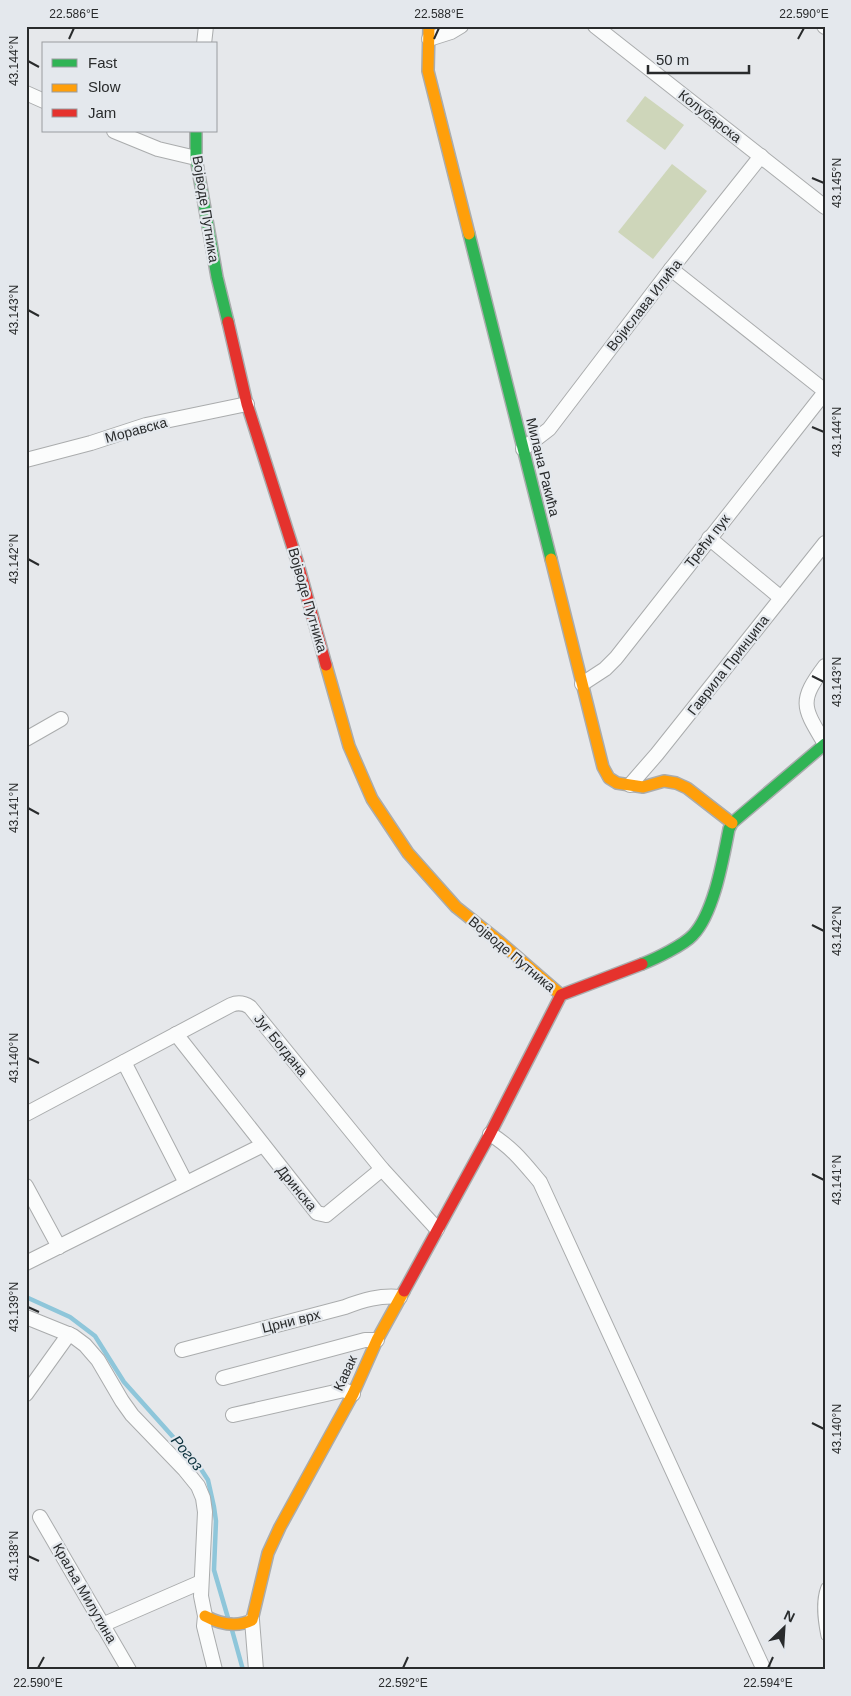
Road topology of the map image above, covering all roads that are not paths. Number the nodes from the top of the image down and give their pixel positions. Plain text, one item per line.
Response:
1 (206, 26) edge
2 (461, 26) edge
3 (596, 26) edge
4 (429, 32) edge
5 (204, 42) edge
6 (26, 93) edge
7 (42, 100) edge
8 (116, 132) edge
9 (196, 132) edge
10 (761, 156) junction
11 (196, 158) junction
12 (825, 207) edge
13 (671, 269) junction
14 (825, 392) edge
15 (247, 404) junction
16 (523, 449) junction
17 (26, 460) edge
18 (709, 538) junction
19 (825, 543) edge
20 (781, 598) junction
21 (825, 666) edge
22 (582, 684) junction
23 (61, 719) dead end
24 (26, 739) edge
25 (825, 744) edge
26 (630, 785) junction
27 (732, 823) junction
28 (561, 995) junction
29 (176, 1034) junction
30 (124, 1062) junction
31 (26, 1114) edge
32 (490, 1134) junction
33 (263, 1145) junction
34 (382, 1169) junction
35 (186, 1182) junction
36 (26, 1186) edge
37 (437, 1229) junction
38 (59, 1247) junction
39 (26, 1264) edge
40 (400, 1296) junction
41 (26, 1316) edge
42 (68, 1334) junction
43 (376, 1340) junction
44 (182, 1350) dead end
45 (223, 1378) dead end
46 (26, 1394) edge
47 (353, 1394) junction
48 (233, 1415) dead end
49 (40, 1517) dead end
50 (201, 1582) junction
51 (825, 1587) edge
52 (204, 1616) junction
53 (246, 1623) junction
54 (102, 1625) junction
55 (825, 1636) edge
56 (129, 1670) edge
57 (215, 1670) edge
58 (256, 1670) edge
59 (764, 1670) edge

1 - 5 street
2 - 4 street
3 - 10 street, Колубарска
4 - 16 street, Милана Ракића
6 - 7 street
8 - 11 street
9 - 11 street, Војводе Путника
10 - 12 street, Колубарска
10 - 13 street, Војислава Илића
11 - 15 street, Војводе Путника
13 - 14 street
13 - 16 street, Војислава Илића
14 - 18 street, Трећи пук
15 - 17 street, Моравска
15 - 28 street, Војводе Путника
16 - 22 street, Милана Ракића
18 - 20 street
18 - 22 street, Трећи пук
19 - 20 street, Гаврила Принципа
20 - 26 street, Гаврила Принципа
21 - 25 street
22 - 26 street, Милана Ракића
23 - 24 street
25 - 27 street
26 - 27 street, Милана Ракића
27 - 28 street
28 - 32 street, Кавак
29 - 30 street, Југ Богдана
29 - 33 street, Дринска
29 - 34 street, Југ Богдана
30 - 31 street, Југ Богдана
30 - 35 street
32 - 37 street, Кавак
32 - 59 street
33 - 34 street, Дринска
33 - 35 street
34 - 37 street, Југ Богдана
35 - 38 street
36 - 38 street
37 - 40 street, Кавак
38 - 39 street
40 - 43 street, Кавак
40 - 44 street, Црни врх
41 - 42 street
42 - 46 street
42 - 50 street
43 - 45 street
43 - 47 street, Кавак
47 - 48 street
47 - 53 street, Кавак
49 - 54 street, Краља Милутина
50 - 52 street
50 - 54 street
51 - 55 lane
52 - 53 street
52 - 57 street
53 - 58 street
54 - 56 street, Краља Милутина

